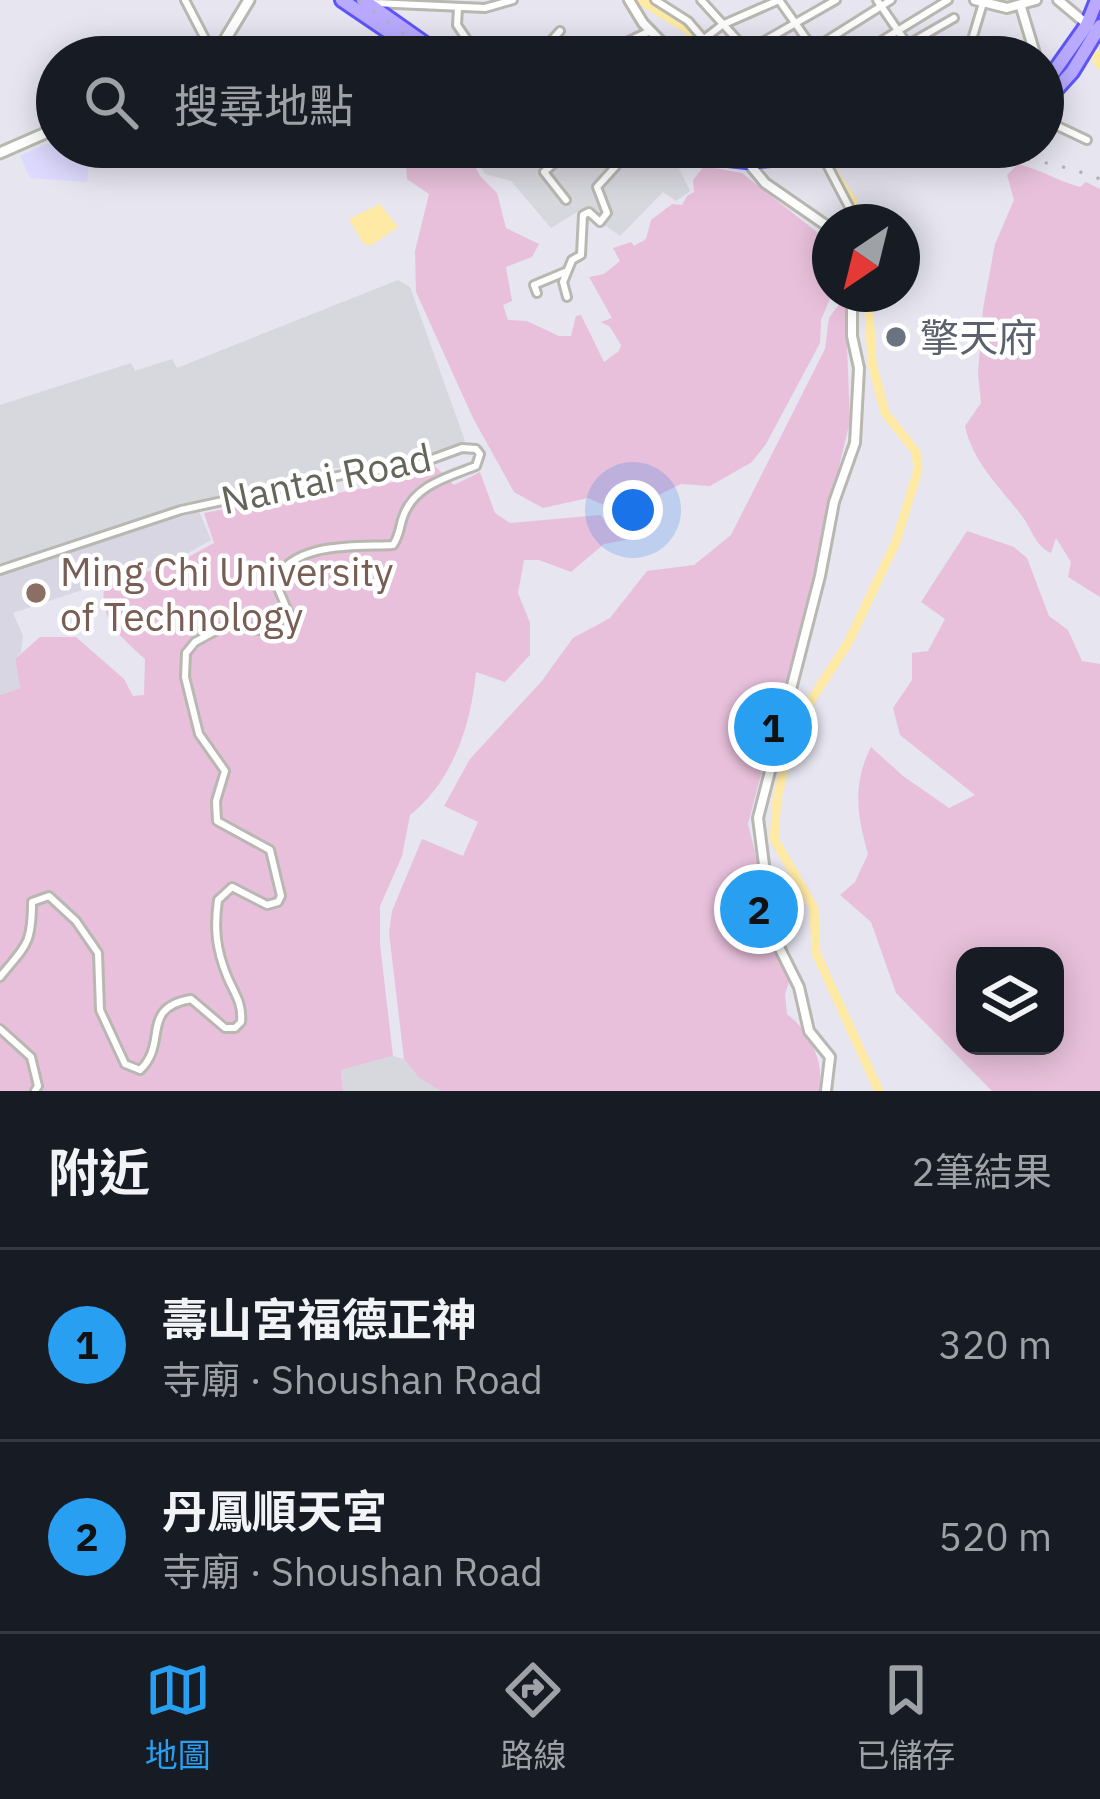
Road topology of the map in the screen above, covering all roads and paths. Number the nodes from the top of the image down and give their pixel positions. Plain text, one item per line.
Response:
1 (185, 0) edge
2 (248, 0) edge
3 (512, 0) edge
4 (629, 0) edge
5 (655, 0) edge
6 (779, 0) edge
7 (836, 0) edge
8 (891, 0) edge
9 (948, 0) edge
10 (1058, 0) edge
11 (1097, 0) edge
12 (704, 1) edge
13 (355, 2) edge
14 (979, 2) edge
15 (880, 3) edge
16 (1028, 3) edge
17 (458, 8) junction
18 (954, 19) dead end
19 (796, 24) junction
20 (722, 25) junction
21 (1096, 28) edge
22 (560, 31) dead end
23 (650, 31) junction
24 (898, 31) junction
25 (201, 36) edge
26 (223, 36) edge
27 (399, 36) edge
28 (410, 36) edge
29 (465, 36) edge
30 (555, 36) edge
31 (639, 36) edge
32 (655, 36) edge
33 (701, 36) edge
34 (708, 36) edge
35 (733, 36) edge
36 (774, 36) edge
37 (804, 36) edge
38 (832, 36) edge
39 (890, 36) edge
40 (901, 36) edge
41 (923, 36) edge
42 (972, 36) edge
43 (1033, 36) edge
44 (1064, 78) edge
45 (1064, 129) edge
46 (36, 137) edge
47 (1087, 140) dead end
48 (0, 153) edge
49 (549, 168) edge
50 (614, 168) edge
51 (754, 168) edge
52 (826, 168) edge
53 (566, 200) dead end
54 (847, 204) edge
55 (812, 216) edge
56 (568, 270) junction
57 (537, 293) dead end
58 (568, 297) dead end
59 (852, 312) edge
60 (0, 570) edge
61 (0, 977) edge
62 (0, 1030) edge
63 (35, 1091) edge
64 (826, 1091) edge

1 - 25 street
2 - 26 main road
3 - 17 street
4 - 23 street
5 - 33 street
6 - 19 street
6 - 20 street
7 - 19 street
8 - 15 street
9 - 24 street
10 - 21 street
11 - 21 main road
12 - 20 street
13 - 17 street
13 - 27 main road
13 - 28 main road
14 - 16 street
14 - 42 street
15 - 24 street
15 - 38 street
16 - 43 street
17 - 29 street
18 - 41 street
19 - 36 street
19 - 37 street
20 - 34 street
20 - 35 street
21 - 44 main road
22 - 30 street
23 - 31 street
23 - 32 street
24 - 39 street
24 - 40 street
45 - 47 street
46 - 48 main road
49 - 53 street
50 - 56 street
51 - 55 street
52 - 54 street
56 - 57 street
56 - 58 street
59 - 64 street
60 - 61 street, Nantai Road
62 - 63 street

